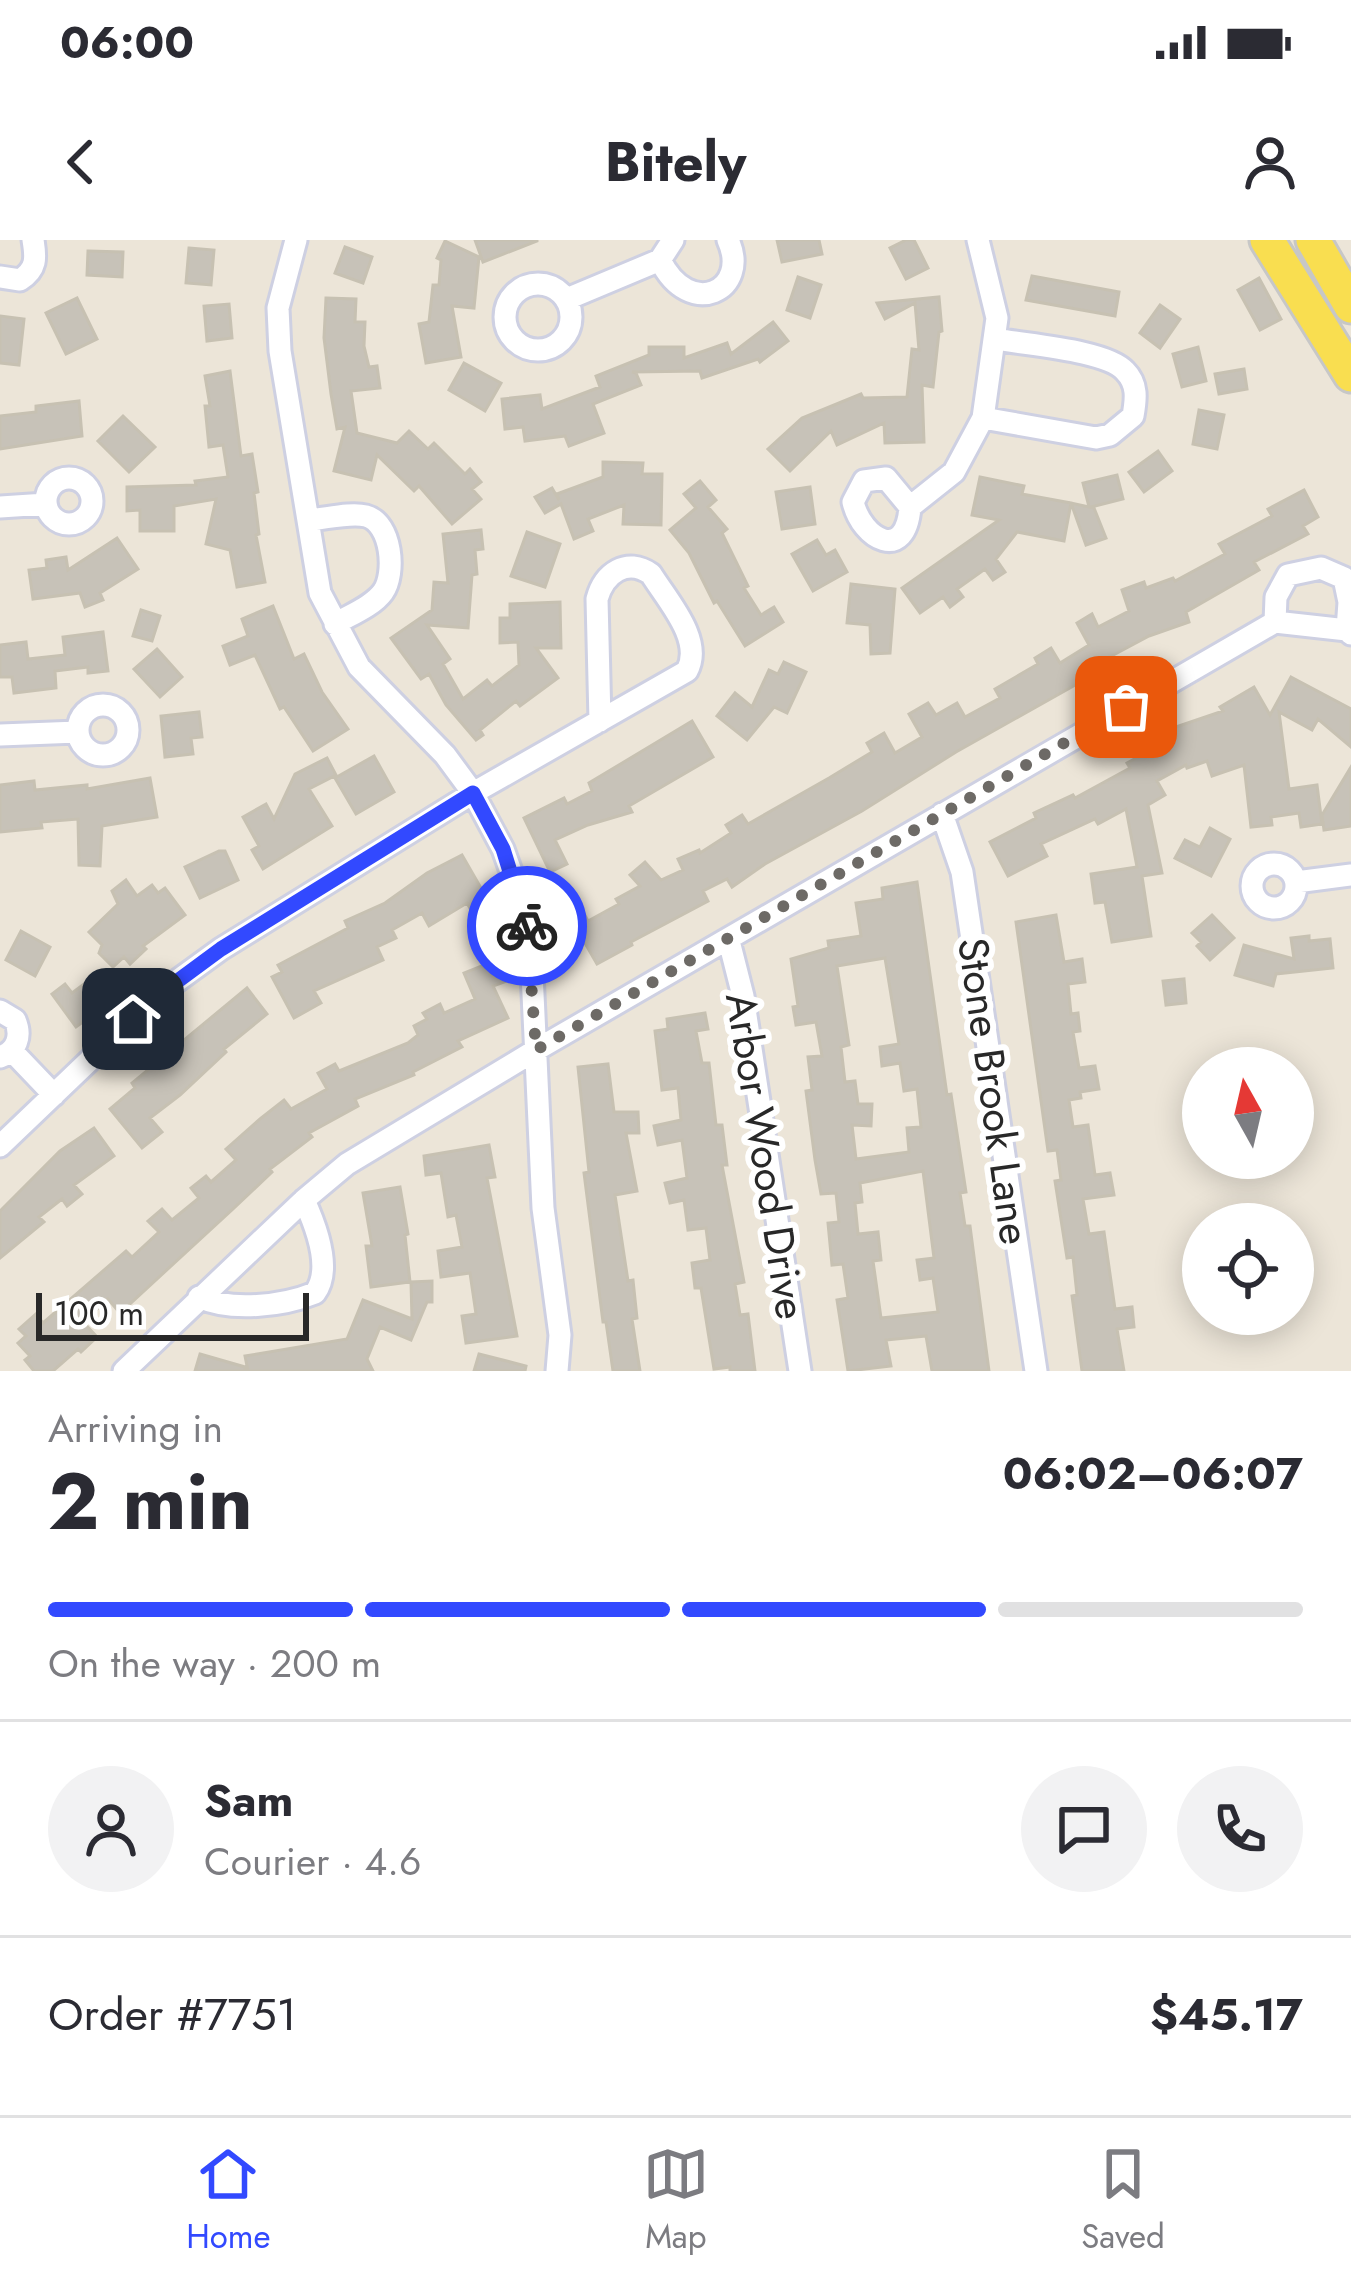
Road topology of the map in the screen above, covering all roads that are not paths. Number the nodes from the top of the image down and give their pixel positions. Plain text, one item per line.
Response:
1 (33, 240) edge
2 (296, 240) edge
3 (673, 240) edge
4 (728, 240) edge
5 (978, 240) edge
6 (1317, 242) edge
7 (1274, 254) edge
8 (660, 260) junction
9 (0, 277) edge
10 (567, 299) dead end
11 (1351, 306) edge
12 (996, 339) junction
13 (1351, 375) edge
14 (983, 418) junction
15 (46, 504) dead end
16 (0, 507) edge
17 (910, 507) dead end
18 (308, 520) junction
19 (1275, 622) junction
20 (335, 624) junction
21 (1349, 632) edge
22 (600, 721) junction
23 (78, 732) dead end
24 (0, 735) edge
25 (473, 793) junction
26 (942, 814) junction
27 (1351, 875) edge
28 (1296, 882) dead end
29 (729, 941) junction
30 (0, 1011) edge
31 (536, 1050) junction
32 (6, 1054) edge
33 (54, 1095) junction
34 (0, 1146) edge
35 (304, 1200) junction
36 (199, 1297) junction
37 (124, 1371) edge
38 (557, 1371) edge
39 (800, 1371) edge
40 (1036, 1371) edge

1 - 9 street
2 - 18 street
3 - 8 street
4 - 8 street
5 - 12 street
6 - 7 street
6 - 11 main road
7 - 13 main road
8 - 10 street
12 - 14 street
12 - 14 street
14 - 17 street
15 - 16 street
18 - 20 street
18 - 20 street
19 - 21 street
19 - 21 street
19 - 26 street
20 - 25 street
22 - 22 street
22 - 25 street
23 - 24 street
25 - 31 street
25 - 33 street
26 - 29 street
26 - 40 street, Stone Brook Lane
27 - 28 street
29 - 31 street
29 - 39 street, Arbor Wood Drive
30 - 32 street
31 - 35 street
31 - 38 street
32 - 33 street
33 - 34 street
35 - 36 street
35 - 36 street
36 - 37 street

